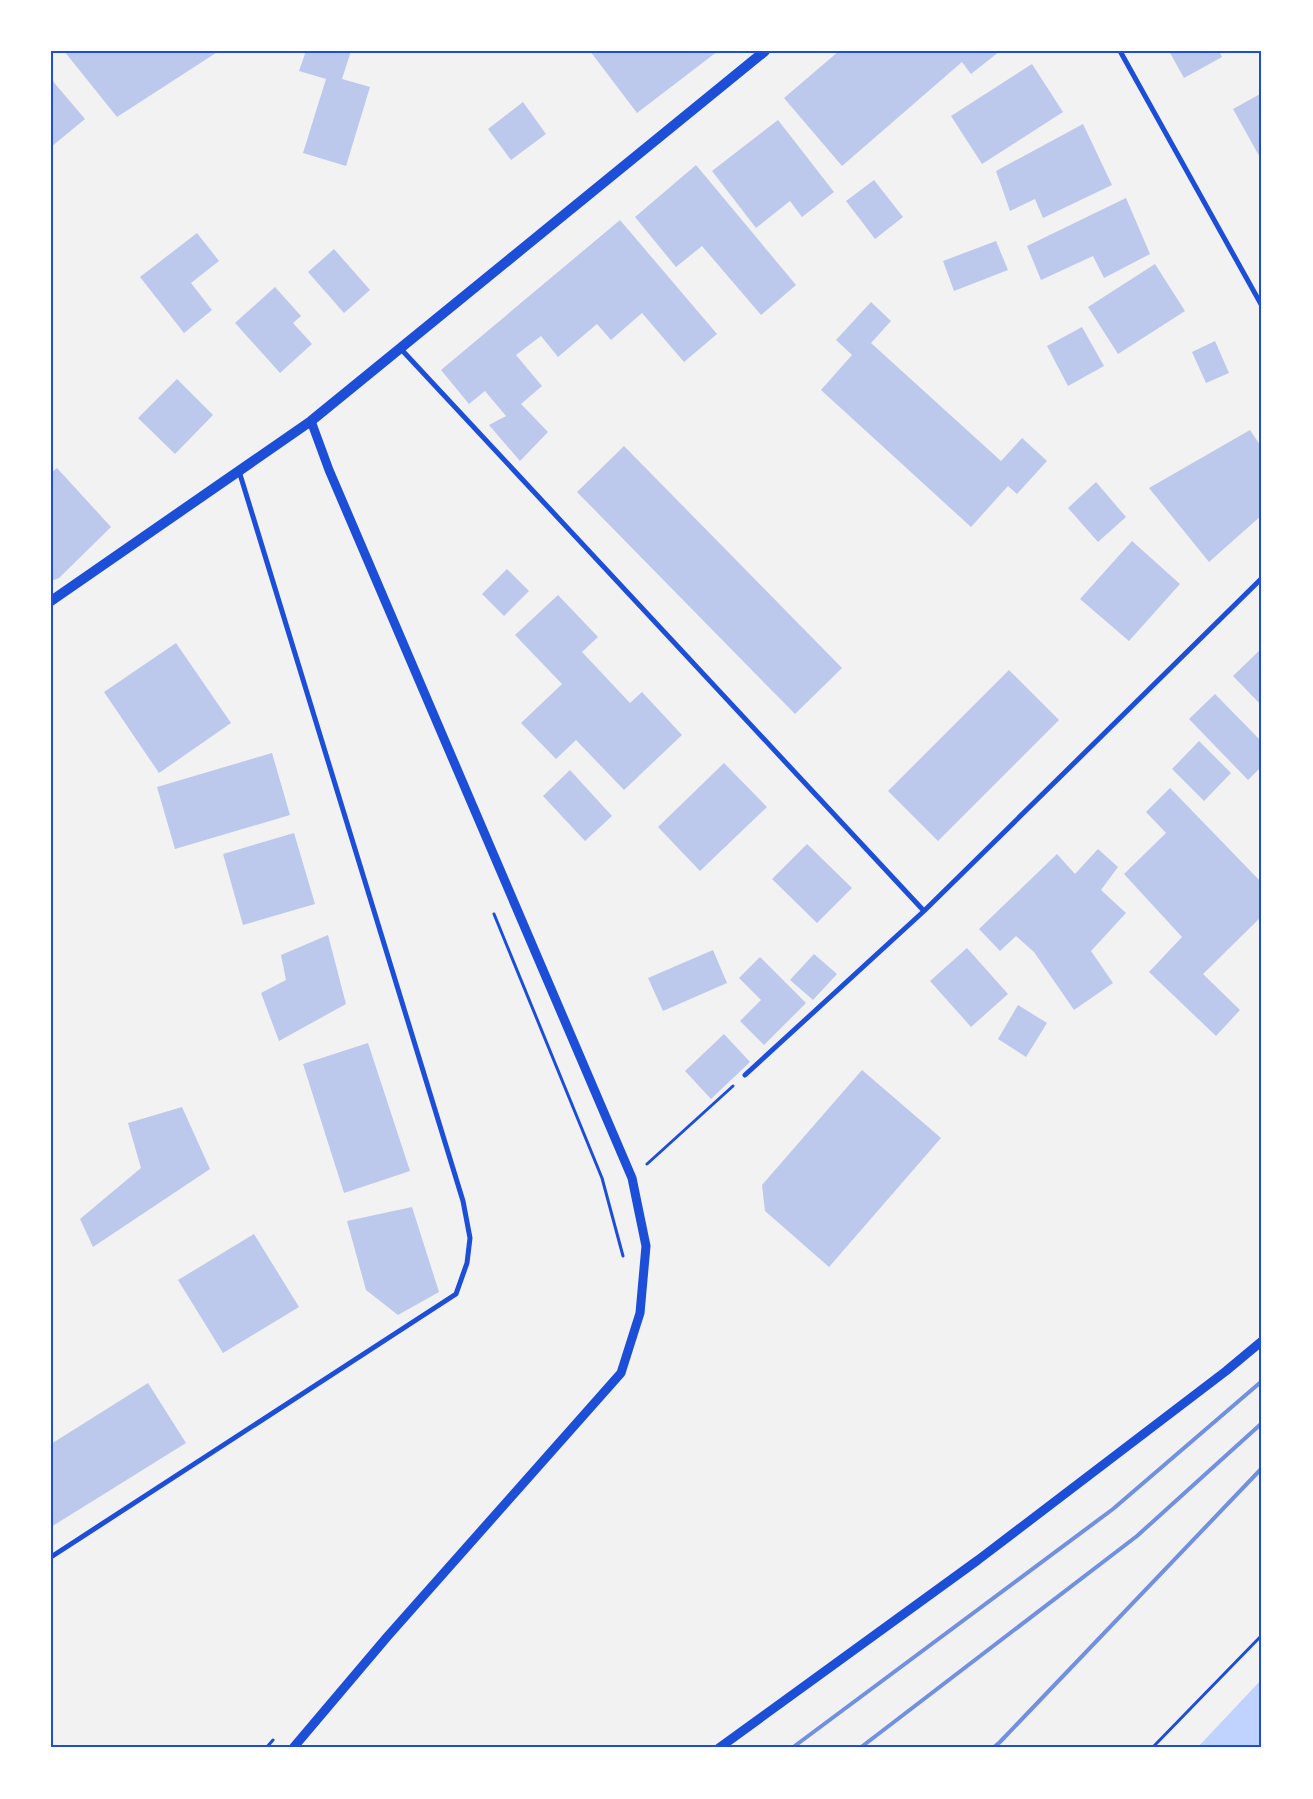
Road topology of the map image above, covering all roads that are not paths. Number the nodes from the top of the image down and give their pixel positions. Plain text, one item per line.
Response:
1 (765, 51) edge
2 (1120, 51) edge
3 (1262, 306) edge
4 (400, 348) junction
5 (311, 421) junction
6 (239, 470) junction
7 (1262, 578) edge
8 (51, 602) edge
9 (924, 911) junction
10 (744, 1075) road end
11 (1262, 1341) edge
12 (51, 1558) edge
13 (293, 1748) edge
14 (719, 1748) edge

1 - 4 main road
2 - 3 street
4 - 5 main road
4 - 9 street
5 - 6 main road
5 - 13 street
6 - 8 main road
6 - 12 street
7 - 9 street
9 - 10 street
11 - 14 street

